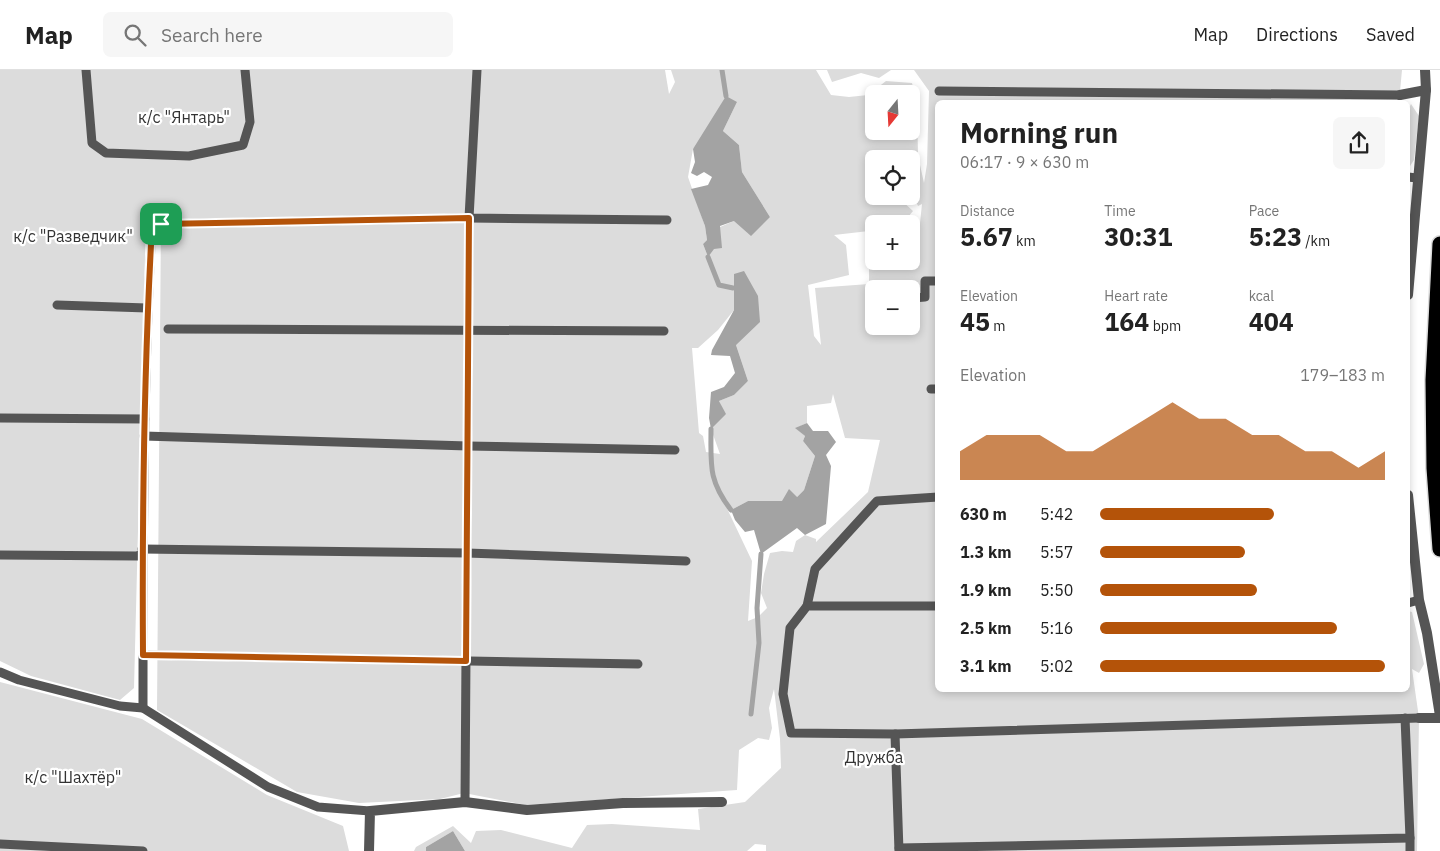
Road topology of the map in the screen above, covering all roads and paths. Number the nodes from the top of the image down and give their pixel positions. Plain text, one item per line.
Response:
1 (86, 70) edge
2 (245, 70) edge
3 (477, 70) edge
4 (1425, 70) edge
5 (1426, 90) junction
6 (939, 91) dead end
7 (1400, 95) joint
8 (1412, 178) edge
9 (469, 218) junction
10 (666, 220) dead end
11 (1410, 229) edge
12 (1440, 244) edge
13 (935, 281) edge
14 (920, 297) edge
15 (57, 305) dead end
16 (147, 308) junction
17 (168, 329) dead end
18 (468, 330) junction
19 (664, 331) dead end
20 (0, 418) edge
21 (145, 419) junction
22 (144, 436) junction
23 (468, 446) junction
24 (1440, 446) edge
25 (675, 450) dead end
26 (1434, 468) junction
27 (935, 497) edge
28 (1410, 514) edge
29 (1440, 549) edge
30 (142, 551) junction
31 (466, 554) junction
32 (0, 555) edge
33 (686, 561) dead end
34 (1419, 600) junction
35 (1410, 602) edge
36 (807, 606) junction
37 (935, 606) edge
38 (143, 655) junction
39 (466, 661) junction
40 (638, 664) dead end
41 (0, 672) edge
42 (143, 708) junction
43 (1440, 717) edge
44 (1405, 718) junction
45 (1419, 718) joint
46 (895, 734) junction
47 (465, 802) junction
48 (722, 802) dead end
49 (370, 811) junction
50 (1410, 838) junction
51 (0, 844) edge
52 (899, 849) edge
53 (143, 851) edge
54 (369, 851) edge
55 (1410, 851) edge

1 - 2 lane
3 - 9 lane
4 - 5 street
5 - 7 street
5 - 8 street
6 - 7 lane
8 - 11 street
9 - 10 lane
9 - 16 lane
9 - 18 lane
12 - 26 highway
13 - 14 lane
15 - 16 lane
16 - 21 lane
17 - 18 lane
18 - 19 lane
18 - 23 lane
20 - 21 lane
21 - 22 lane
22 - 23 lane
22 - 30 lane
23 - 25 lane
23 - 31 lane
24 - 26 highway
26 - 29 highway
27 - 36 lane
28 - 34 street
30 - 31 lane
30 - 32 lane
30 - 38 lane
31 - 33 lane
31 - 39 lane
34 - 35 lane
34 - 43 street
36 - 37 lane
36 - 46 lane
38 - 39 lane
38 - 42 lane
39 - 40 lane
39 - 47 lane
41 - 42 lane
42 - 49 lane
43 - 45 street
44 - 45 lane
44 - 46 lane
44 - 50 lane
46 - 52 lane
47 - 48 street
47 - 49 street
49 - 54 street
50 - 52 lane
50 - 55 lane
51 - 53 lane

